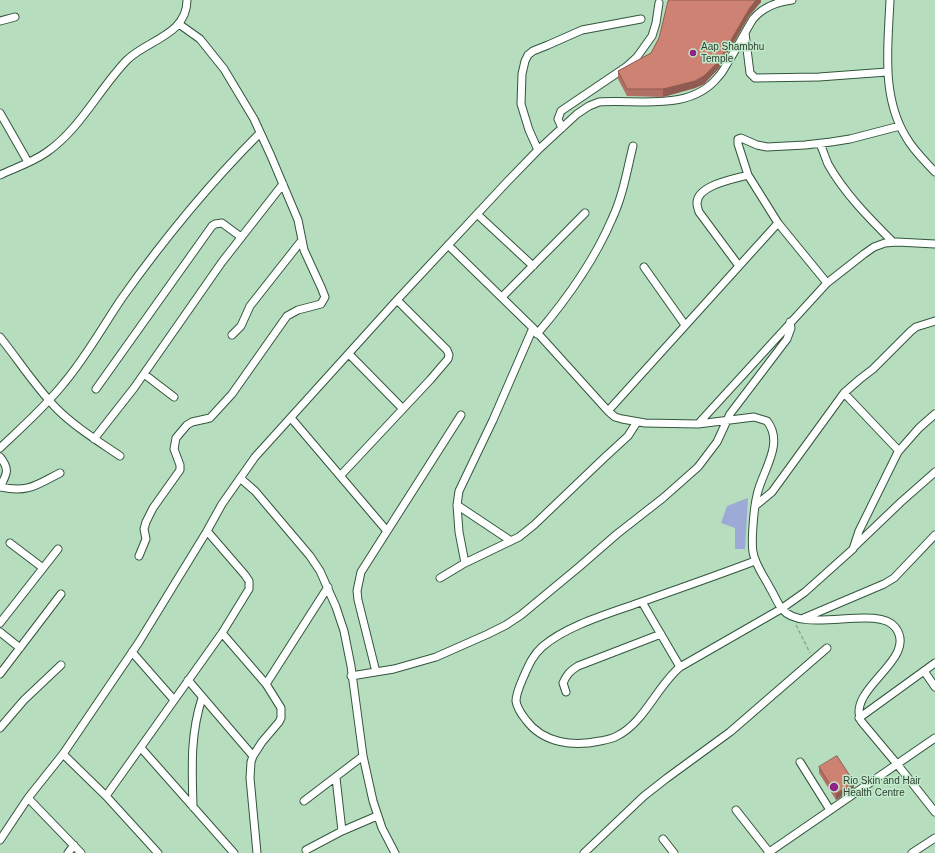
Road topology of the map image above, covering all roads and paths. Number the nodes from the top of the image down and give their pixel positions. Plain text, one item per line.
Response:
1 (187, 0) edge
2 (792, 0) edge
3 (890, 0) edge
4 (659, 3) dead end
5 (15, 17) dead end
6 (641, 18) dead end
7 (0, 21) edge
8 (179, 24) junction
9 (745, 32) junction
10 (887, 72) junction
11 (0, 112) edge
12 (900, 126) junction
13 (562, 128) junction
14 (260, 133) junction
15 (820, 144) junction
16 (633, 146) dead end
17 (538, 150) junction
18 (28, 162) junction
19 (935, 171) edge
20 (0, 175) edge
21 (748, 175) junction
22 (283, 184) junction
23 (585, 213) dead end
24 (477, 214) junction
25 (778, 223) junction
26 (241, 237) junction
27 (302, 240) junction
28 (893, 242) junction
29 (935, 244) edge
30 (448, 245) junction
31 (533, 266) junction
32 (739, 266) junction
33 (644, 267) dead end
34 (827, 283) junction
35 (502, 297) junction
36 (398, 300) junction
37 (935, 321) edge
38 (790, 322) junction
39 (686, 325) junction
40 (535, 331) junction
41 (232, 335) dead end
42 (0, 337) edge
43 (349, 354) junction
44 (144, 374) junction
45 (96, 389) dead end
46 (844, 393) junction
47 (174, 397) dead end
48 (50, 401) junction
49 (403, 410) junction
50 (608, 411) junction
51 (935, 414) edge
52 (460, 416) dead end
53 (291, 418) junction
54 (727, 421) junction
55 (637, 422) junction
56 (698, 424) junction
57 (94, 439) junction
58 (0, 448) edge
59 (899, 451) junction
60 (120, 456) dead end
61 (0, 457) edge
62 (935, 472) edge
63 (60, 473) dead end
64 (341, 475) junction
65 (240, 478) junction
66 (0, 487) edge
67 (457, 505) junction
68 (755, 506) junction
69 (206, 531) junction
70 (388, 531) junction
71 (935, 535) edge
72 (511, 541) junction
73 (10, 542) dead end
74 (58, 549) dead end
75 (853, 549) junction
76 (139, 556) dead end
77 (755, 561) junction
78 (465, 563) junction
79 (43, 568) junction
80 (440, 578) dead end
81 (328, 587) junction
82 (61, 594) dead end
83 (642, 602) junction
84 (781, 609) junction
85 (799, 618) junction
86 (0, 623) edge
87 (0, 632) edge
88 (222, 633) junction
89 (661, 634) junction
90 (20, 648) junction
91 (827, 648) dead end
92 (132, 652) junction
93 (813, 659) junction
94 (935, 663) edge
95 (61, 665) dead end
96 (680, 668) junction
97 (924, 671) junction
98 (376, 672) junction
99 (0, 674) edge
100 (351, 676) junction
101 (188, 680) junction
102 (266, 684) junction
103 (935, 687) edge
104 (566, 692) dead end
105 (202, 698) junction
106 (174, 700) junction
107 (859, 718) junction
108 (0, 728) edge
109 (935, 738) edge
110 (141, 748) junction
111 (63, 754) junction
112 (253, 756) junction
113 (363, 756) junction
114 (800, 762) dead end
115 (897, 764) junction
116 (336, 778) junction
117 (106, 796) junction
118 (28, 798) junction
119 (304, 801) dead end
120 (193, 807) junction
121 (736, 810) dead end
122 (830, 810) junction
123 (935, 812) edge
124 (377, 816) junction
125 (342, 831) junction
126 (935, 838) edge
127 (663, 839) dead end
128 (0, 840) edge
129 (74, 845) junction
130 (306, 850) dead end
131 (257, 852) edge
132 (769, 852) edge
133 (68, 853) edge
134 (82, 853) edge
135 (158, 853) edge
136 (234, 853) edge
137 (395, 853) edge
138 (584, 853) edge
139 (674, 853) edge
140 (912, 853) edge

1 - 8 street
2 - 9 street
3 - 10 street
4 - 13 street
5 - 7 street
6 - 17 street
8 - 14 street
8 - 18 street
9 - 10 street
9 - 13 street
10 - 12 street
11 - 18 street
12 - 15 street
12 - 19 street
13 - 17 street
14 - 22 street
14 - 48 street
15 - 21 street
15 - 28 street
16 - 40 street
17 - 24 street
18 - 20 street
21 - 25 street
21 - 32 street
22 - 26 street
22 - 27 street
23 - 31 street
24 - 30 street
24 - 31 street
25 - 32 street
25 - 34 street
26 - 44 street
26 - 45 street
27 - 41 street
27 - 76 street
28 - 29 street
28 - 34 street
30 - 35 street
30 - 36 street
31 - 35 street
32 - 39 street
33 - 39 street
34 - 38 street
35 - 40 street
36 - 43 street
36 - 49 street
37 - 46 street
38 - 54 street
38 - 56 street
39 - 50 street
40 - 50 street
40 - 67 street
42 - 48 street
43 - 49 street
43 - 53 street
44 - 47 street
44 - 57 street
46 - 59 street
46 - 68 street
48 - 57 street
48 - 58 street
49 - 64 street
50 - 55 street
51 - 59 street
52 - 70 street
53 - 64 street
53 - 65 street
54 - 56 street
54 - 68 street
54 - 98 street
55 - 56 street
55 - 72 street
57 - 60 street
59 - 75 street
61 - 66 street
62 - 75 street
63 - 66 street
64 - 70 street
65 - 69 street
65 - 81 street
67 - 72 street
67 - 78 street
68 - 77 street
69 - 88 street
69 - 92 street
70 - 98 street
71 - 85 street
72 - 78 street
73 - 79 street
74 - 79 street
75 - 84 street
77 - 83 street
77 - 84 street
78 - 80 street
79 - 86 street
81 - 100 street
81 - 102 street
82 - 90 street
83 - 89 street
83 - 96 street
84 - 85 street
84 - 96 street
85 - 93 path
85 - 107 street
87 - 90 street
88 - 101 street
88 - 102 street
89 - 96 street
89 - 104 street
90 - 99 street
91 - 93 street
92 - 106 street
92 - 111 street
93 - 138 street
94 - 97 street
95 - 108 street
97 - 103 street
97 - 107 street
98 - 100 street
100 - 113 street
101 - 105 street
101 - 106 street
102 - 112 street
105 - 112 street
105 - 120 street
106 - 110 street
107 - 115 street
109 - 115 street
110 - 117 street
110 - 120 street
111 - 117 street
111 - 118 street
112 - 131 street
113 - 116 street
113 - 124 street
114 - 122 street
115 - 122 street
115 - 123 street
116 - 119 street
116 - 125 street
117 - 135 street
118 - 128 street
118 - 129 street
120 - 136 street
121 - 132 street
122 - 132 street
124 - 125 street
124 - 137 street
125 - 130 street
126 - 140 street
127 - 139 street
129 - 133 street
129 - 134 street

